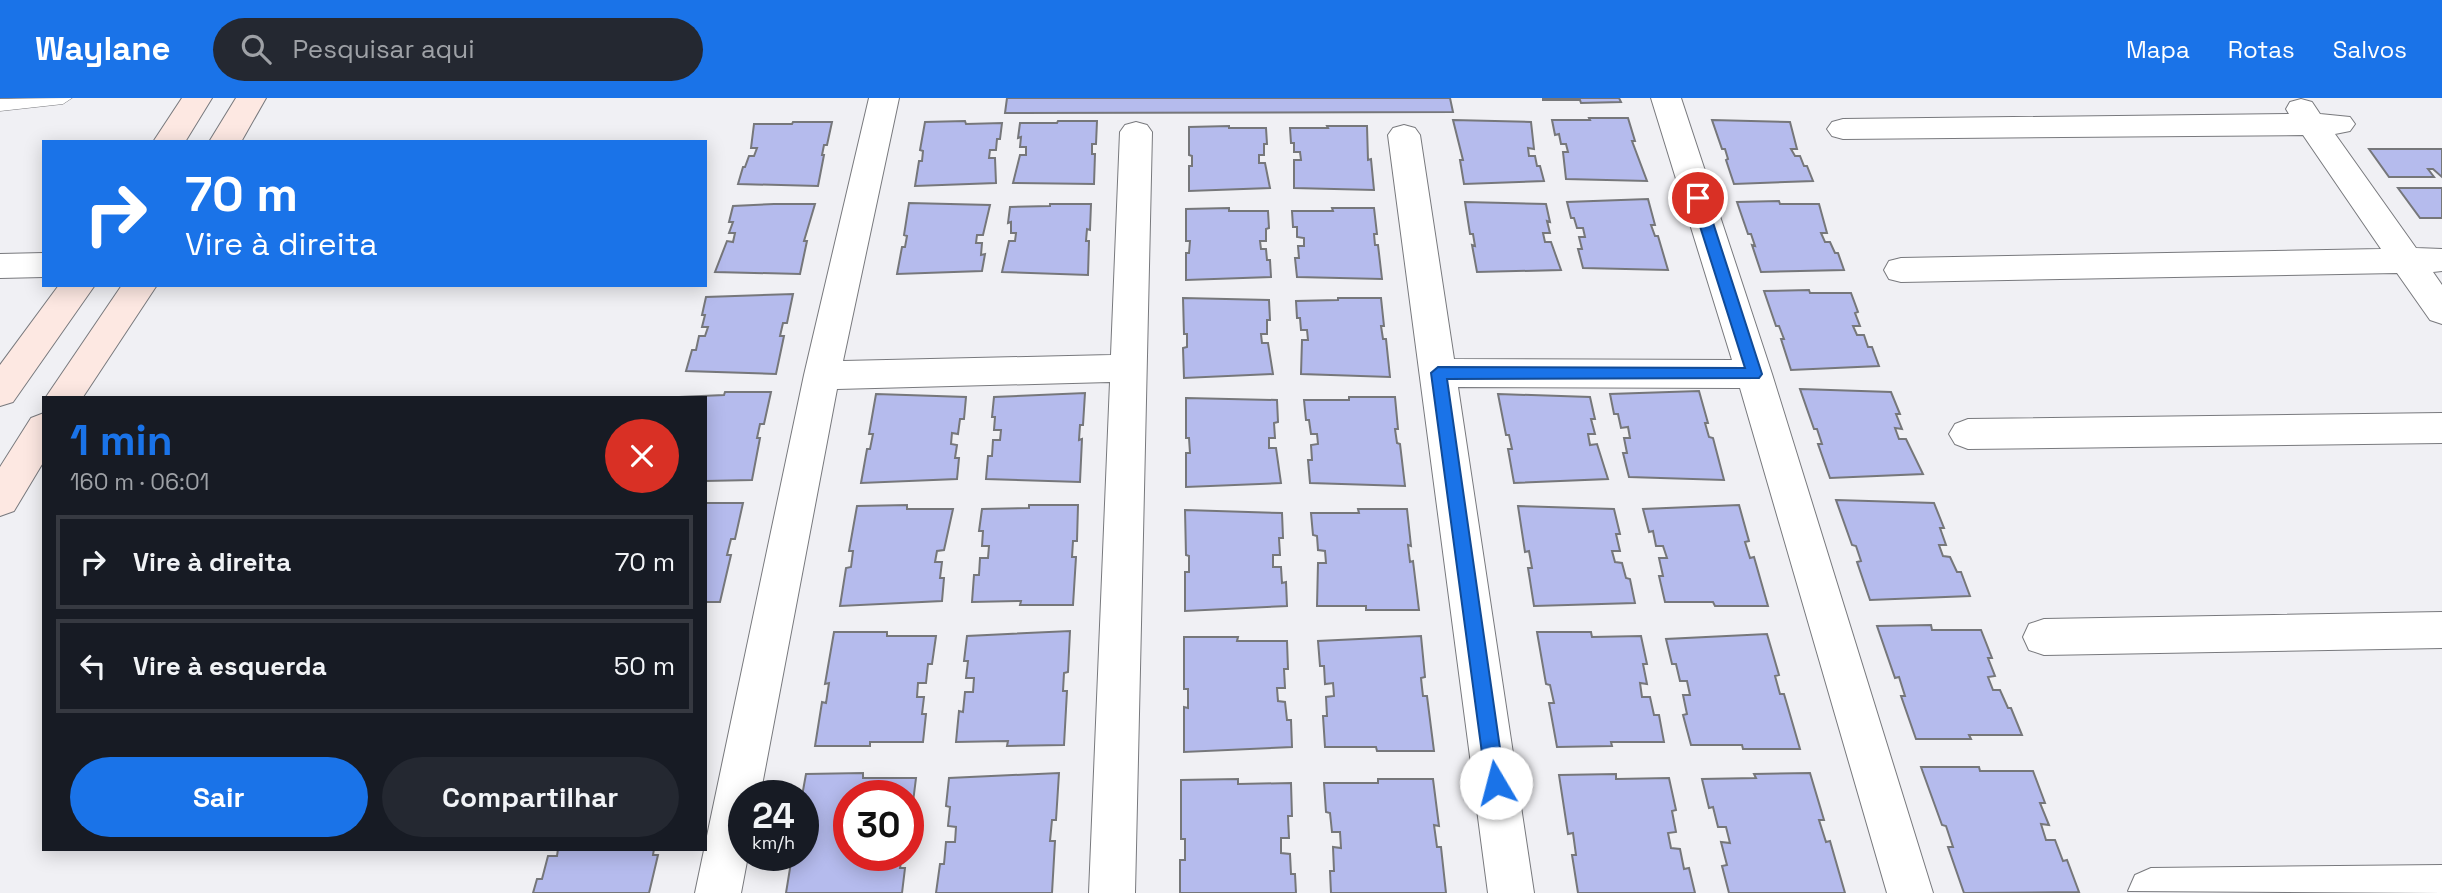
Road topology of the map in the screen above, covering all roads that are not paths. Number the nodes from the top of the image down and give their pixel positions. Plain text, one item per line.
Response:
1 (63, 98) edge
2 (197, 98) edge
3 (251, 98) edge
4 (884, 98) edge
5 (1666, 98) edge
6 (0, 105) edge
7 (2314, 115) edge
8 (1843, 129) dead end
9 (1136, 132) dead end
10 (1404, 135) dead end
11 (170, 140) edge
12 (226, 140) edge
13 (2423, 261) junction
14 (42, 265) edge
15 (0, 266) edge
16 (1901, 270) dead end
17 (77, 287) edge
18 (139, 287) edge
19 (2442, 311) edge
20 (1128, 368) junction
21 (1438, 373) junction
22 (1754, 374) junction
23 (822, 375) junction
24 (0, 393) edge
25 (65, 396) edge
26 (2442, 428) edge
27 (1968, 434) dead end
28 (22, 448) edge
29 (0, 500) edge
30 (2442, 631) edge
31 (2044, 637) dead end
32 (2442, 888) edge
33 (2151, 891) dead end
34 (718, 893) edge
35 (1112, 893) edge
36 (1511, 893) edge
37 (1910, 893) edge

1 - 6 lane
2 - 11 street
3 - 12 street
4 - 23 street
5 - 22 street
7 - 8 street
7 - 13 street
9 - 20 street
10 - 21 street
13 - 16 street
13 - 19 street
14 - 15 street
17 - 24 street
18 - 25 street
20 - 23 street
20 - 35 street
21 - 22 street
21 - 36 street
22 - 37 street
23 - 34 street
26 - 27 street
28 - 29 street
30 - 31 street
32 - 33 street

